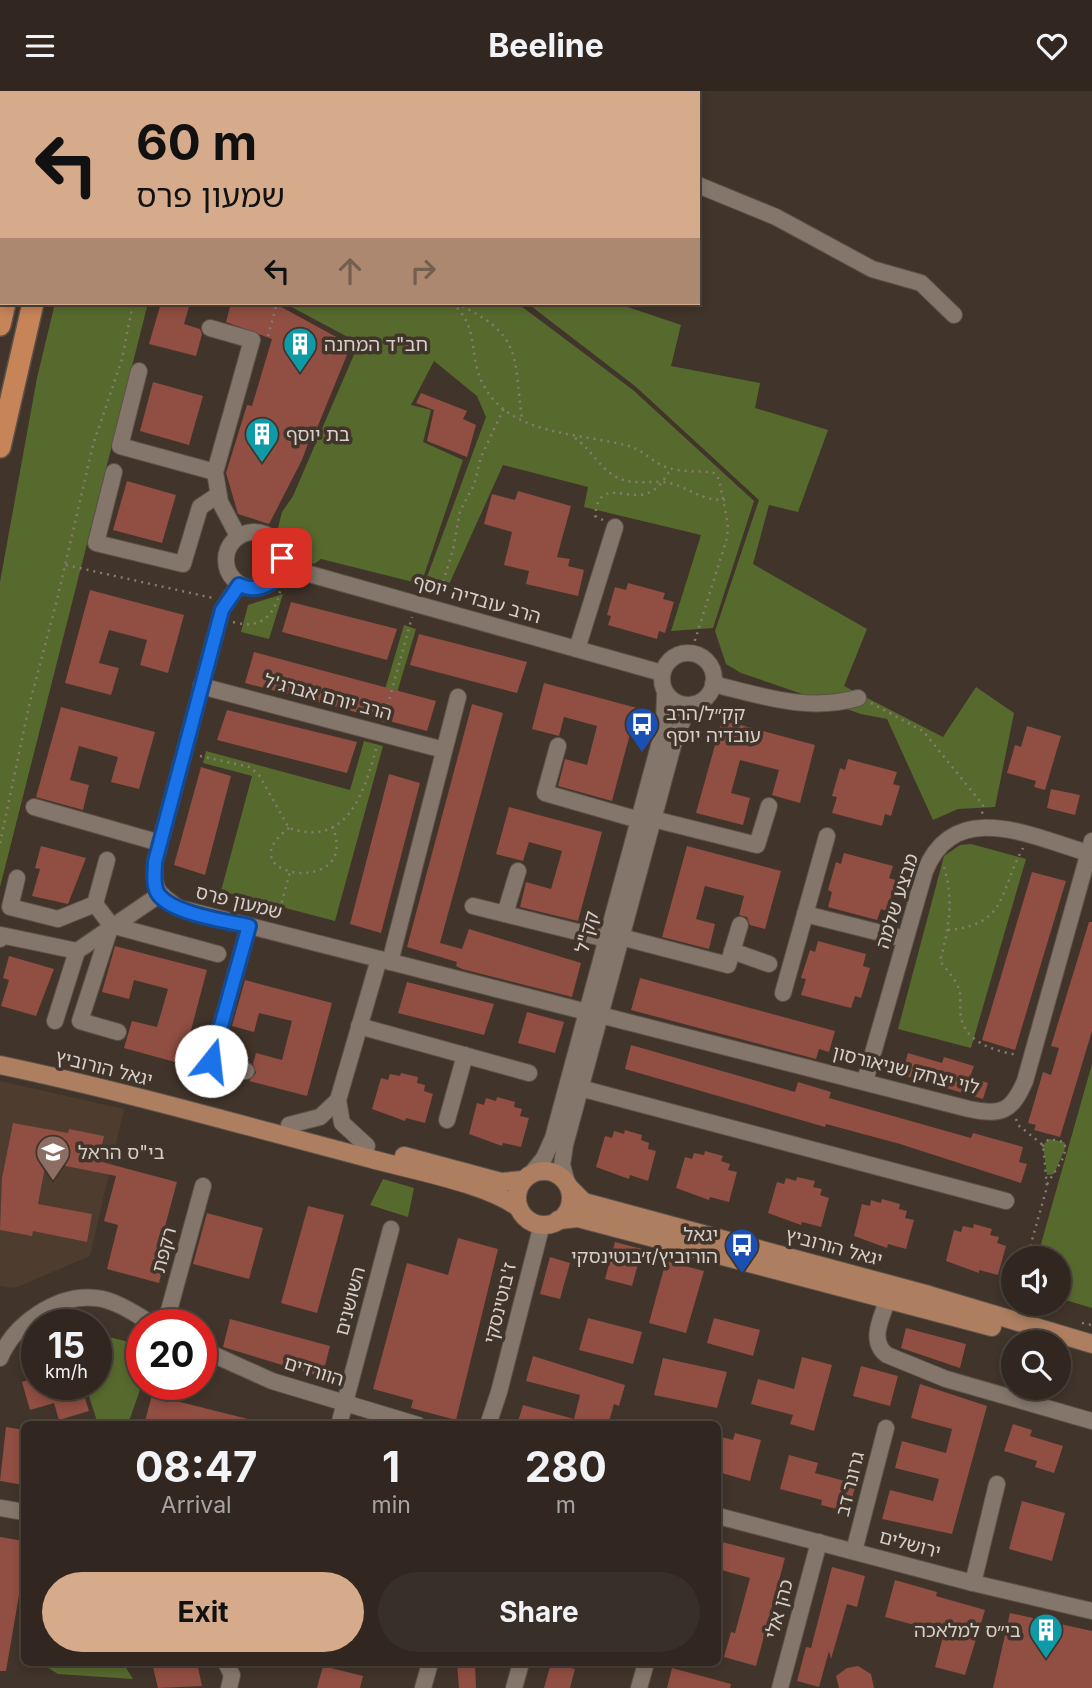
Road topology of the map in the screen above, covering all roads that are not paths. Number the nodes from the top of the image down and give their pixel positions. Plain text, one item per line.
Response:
1 (700, 186) edge
2 (5, 305) edge
3 (33, 305) edge
4 (954, 315) dead end
5 (0, 325) edge
6 (210, 328) dead end
7 (139, 371) dead end
8 (0, 447) edge
9 (114, 472) dead end
10 (215, 472) junction
11 (218, 495) junction
12 (615, 527) road end
13 (238, 536) junction
14 (281, 566) junction
15 (239, 585) junction
16 (578, 649) junction
17 (662, 673) junction
18 (713, 684) junction
19 (201, 686) junction
20 (665, 692) junction
21 (458, 697) dead end
22 (858, 698) road end
23 (694, 704) junction
24 (558, 746) dead end
25 (444, 750) junction
26 (769, 806) dead end
27 (34, 807) dead end
28 (646, 819) junction
29 (827, 836) dead end
30 (160, 843) junction
31 (1090, 847) edge
32 (107, 860) dead end
33 (518, 871) dead end
34 (16, 878) dead end
35 (159, 895) junction
36 (95, 904) junction
37 (472, 906) dead end
38 (505, 914) junction
39 (805, 914) junction
40 (111, 925) junction
41 (740, 925) dead end
42 (249, 926) junction
43 (614, 938) junction
44 (0, 939) edge
45 (905, 939) junction
46 (77, 951) junction
47 (732, 951) junction
48 (218, 954) dead end
49 (385, 961) junction
50 (769, 964) dead end
51 (783, 993) dead end
52 (593, 1014) junction
53 (55, 1021) dead end
54 (359, 1026) junction
55 (118, 1032) dead end
56 (0, 1053) edge
57 (465, 1055) junction
58 (0, 1065) edge
59 (246, 1071) dead end
60 (529, 1073) dead end
61 (864, 1081) junction
62 (580, 1088) junction
63 (338, 1100) junction
64 (447, 1120) dead end
65 (289, 1125) junction
66 (367, 1146) junction
67 (526, 1178) junction
68 (568, 1185) junction
69 (203, 1186) dead end
70 (1006, 1201) dead end
71 (519, 1208) junction
72 (550, 1222) junction
73 (391, 1229) dead end
74 (888, 1299) junction
75 (126, 1309) edge
76 (169, 1309) edge
77 (1006, 1330) edge
78 (1092, 1344) edge
79 (1071, 1347) edge
80 (1092, 1353) edge
81 (217, 1356) edge
82 (0, 1358) edge
83 (499, 1392) junction
84 (345, 1402) junction
85 (340, 1421) edge
86 (405, 1421) edge
87 (489, 1421) edge
88 (499, 1421) edge
89 (1092, 1421) edge
90 (886, 1428) dead end
91 (997, 1484) dead end
92 (0, 1508) edge
93 (21, 1512) edge
94 (721, 1517) edge
95 (819, 1542) junction
96 (854, 1551) junction
97 (973, 1583) junction
98 (1092, 1611) edge
99 (228, 1666) edge
100 (429, 1666) edge
101 (521, 1666) edge
102 (645, 1666) edge
103 (229, 1688) edge
104 (423, 1688) edge
105 (514, 1688) edge
106 (639, 1688) edge
107 (780, 1688) edge

1 - 4 street
2 - 5 highway
3 - 8 highway
6 - 10 street
7 - 10 street
9 - 11 street
10 - 11 street
11 - 13 street
12 - 16 street
13 - 14 street
13 - 15 street
14 - 15 street
14 - 16 street, הרב עובדיה יוסף
15 - 19 street
16 - 17 street, הרב עובדיה יוסף
17 - 18 street
17 - 20 street
18 - 22 street
18 - 23 street
19 - 25 street, הרב יורם אברג'ל
19 - 30 street
20 - 23 street
20 - 28 street, קק"ל
21 - 25 street
23 - 28 street, קק"ל
24 - 28 street
25 - 49 street
26 - 28 street
27 - 30 street
28 - 43 street, קק"ל
29 - 39 street
30 - 35 street
31 - 45 street, מבצע שלמה
31 - 61 street, לוי יצחק שניאורסון
32 - 36 street
33 - 38 street
34 - 36 street
35 - 40 street
35 - 42 street, שמעון פרס
36 - 40 street
37 - 38 street
38 - 43 street
39 - 45 street
39 - 51 street
40 - 46 street
40 - 48 street
40 - 55 street
41 - 47 street
42 - 49 street, שמעון פרס
42 - 59 street
43 - 47 street
43 - 52 street, קק"ל
44 - 46 street
45 - 61 street, מבצע שלמה
46 - 53 street
47 - 50 street
49 - 52 street, שמעון פרס
49 - 54 street
52 - 61 street, לוי יצחק שניאורסון
52 - 62 street, קק"ל
52 - 67 street, קק"ל
54 - 57 street
54 - 63 street
56 - 65 main road, יגאל הורוביץ
57 - 60 street
57 - 64 street
58 - 71 main road, יגאל הורוביץ
62 - 68 street, קק"ל
62 - 70 street
63 - 65 street
63 - 66 street
65 - 66 main road, יגאל הורוביץ
66 - 67 main road, יגאל הורוביץ
67 - 68 main road
67 - 71 main road
68 - 72 main road
68 - 78 main road, יגאל הורוביץ
69 - 76 street, רקפת
71 - 72 main road
72 - 74 main road, יגאל הורוביץ
72 - 83 street, ז'בוטינסקי
73 - 84 street, השושנים
74 - 77 main road, יגאל הורוביץ
74 - 89 street
75 - 82 street
79 - 80 main road
81 - 84 street, הוורדים
83 - 87 street, ז'בוטינסקי
83 - 88 street, ז'בוטינסקי
84 - 85 street, השושנים
84 - 86 street, הוורדים
90 - 96 street, גרונר דב
91 - 97 street
92 - 93 street
94 - 95 street, ירושלים
95 - 96 street, ירושלים
95 - 107 street, כהן אלי
96 - 97 street, ירושלים
97 - 98 street, ירושלים
99 - 103 street
100 - 104 street
101 - 105 street
102 - 106 street

